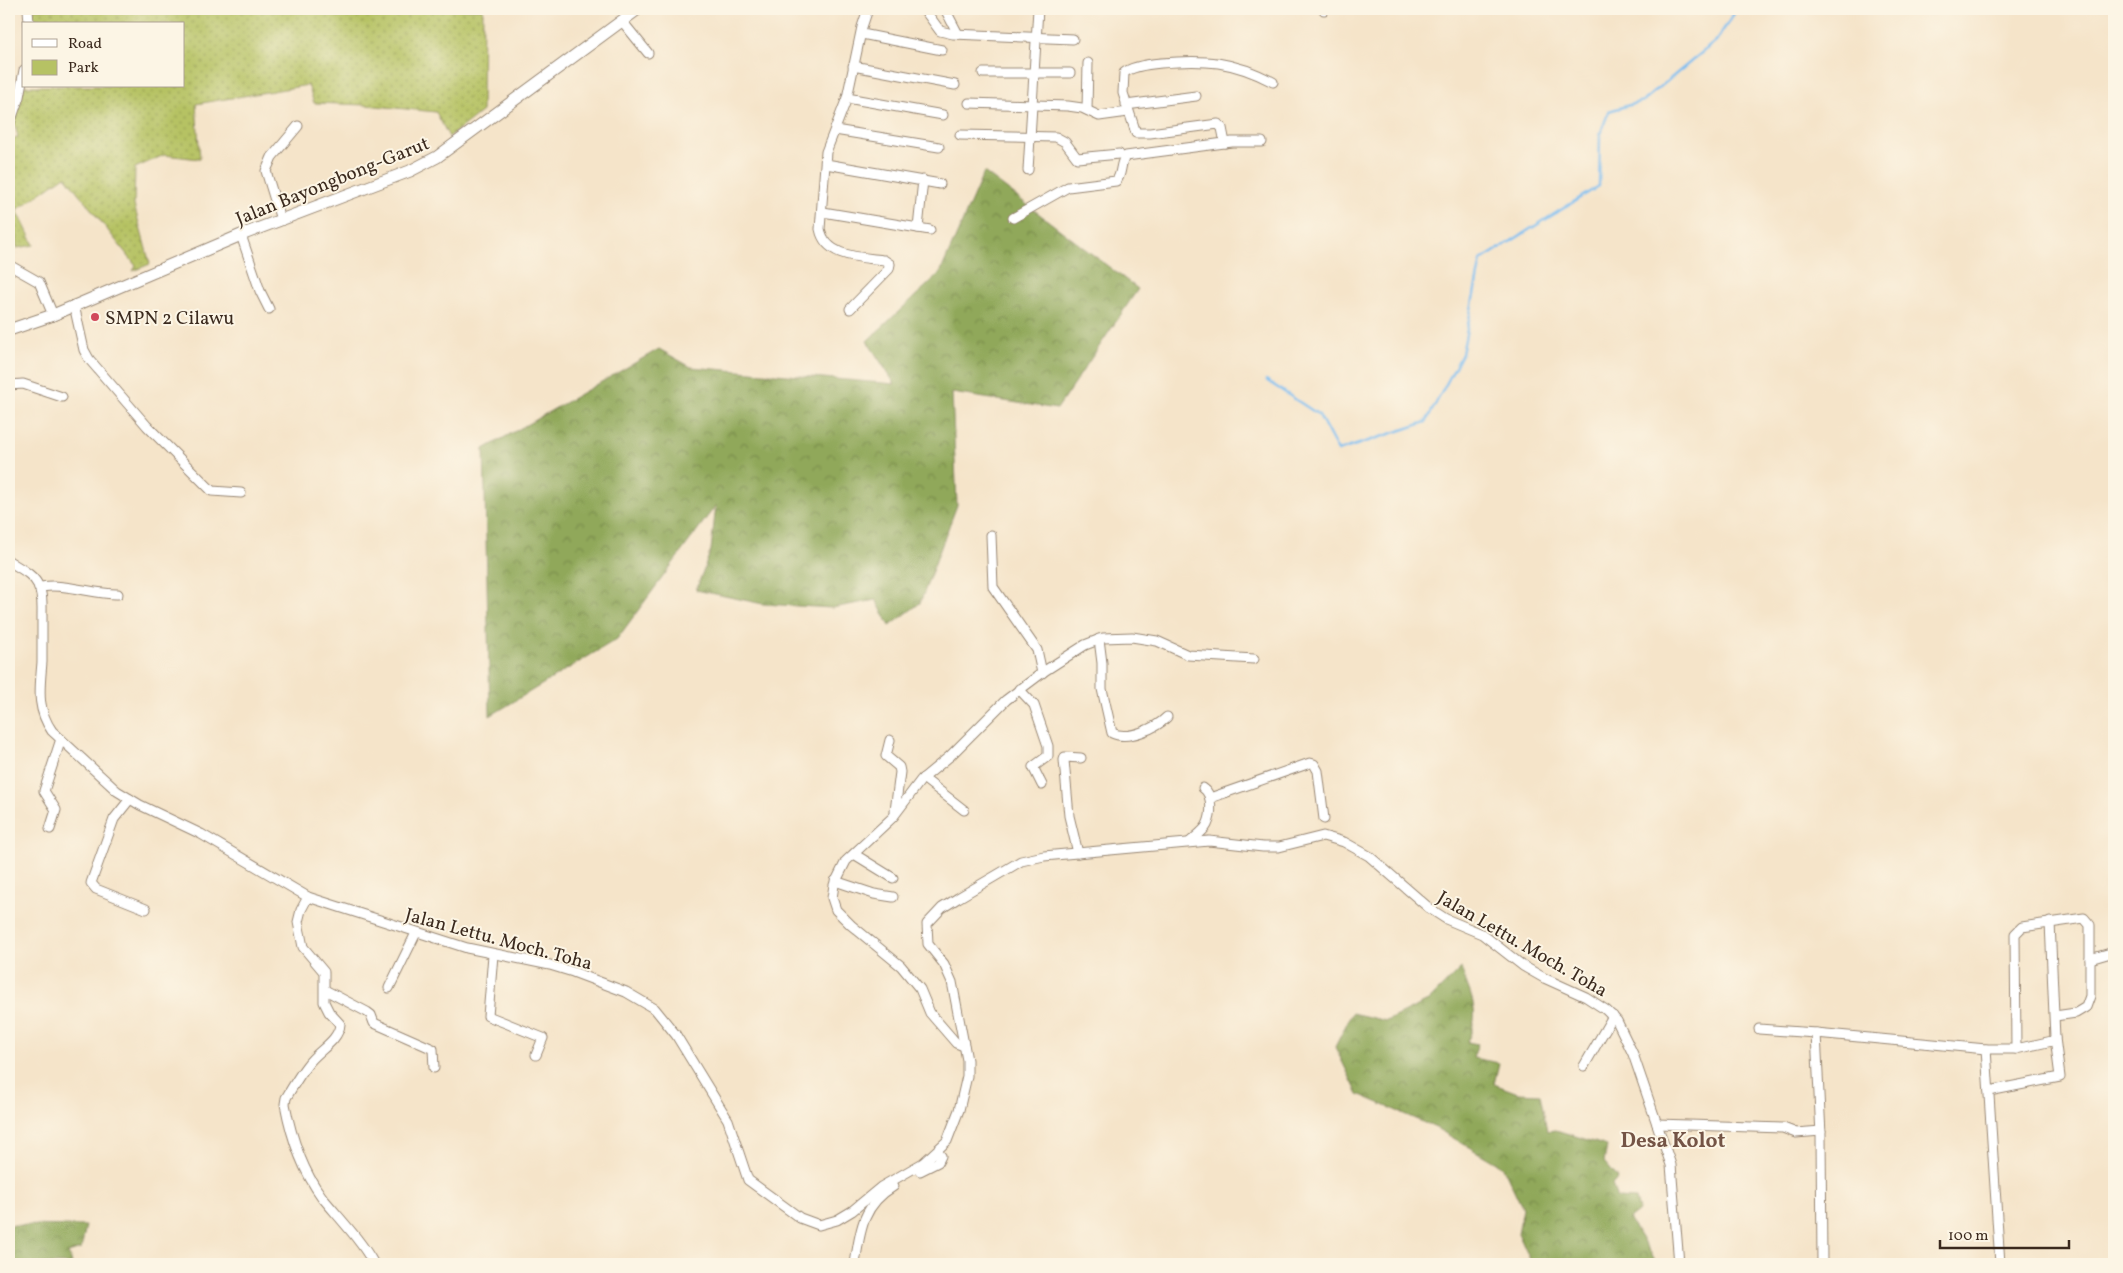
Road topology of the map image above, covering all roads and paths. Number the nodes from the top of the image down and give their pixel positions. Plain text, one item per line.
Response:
1 (28, 9) edge
2 (638, 9) edge
3 (868, 9) edge
4 (924, 9) edge
5 (944, 9) edge
6 (1038, 9) edge
7 (622, 21) junction
8 (29, 22) edge
9 (862, 34) junction
10 (955, 34) junction
11 (1037, 38) junction
12 (1073, 39) dead end
13 (942, 50) dead end
14 (648, 52) dead end
15 (1088, 63) dead end
16 (853, 66) junction
17 (983, 73) dead end
18 (1035, 73) junction
19 (1070, 73) dead end
20 (1273, 82) dead end
21 (22, 83) edge
22 (955, 85) dead end
23 (1196, 96) dead end
24 (847, 98) junction
25 (969, 103) dead end
26 (1031, 104) junction
27 (1127, 108) junction
28 (1087, 110) junction
29 (943, 114) dead end
30 (9, 126) edge
31 (298, 126) dead end
32 (835, 130) junction
33 (960, 135) dead end
34 (1029, 137) junction
35 (1262, 142) dead end
36 (1225, 143) junction
37 (939, 147) dead end
38 (1119, 154) dead end
39 (826, 164) junction
40 (1028, 170) dead end
41 (922, 180) junction
42 (940, 184) dead end
43 (823, 212) junction
44 (1013, 218) dead end
45 (281, 220) junction
46 (918, 228) junction
47 (930, 230) dead end
48 (241, 235) junction
49 (9, 265) edge
50 (74, 305) junction
51 (269, 309) dead end
52 (850, 309) dead end
53 (53, 315) junction
54 (9, 330) edge
55 (9, 385) edge
56 (62, 397) dead end
57 (241, 493) dead end
58 (991, 535) dead end
59 (9, 561) edge
60 (39, 588) junction
61 (118, 594) dead end
62 (1099, 640) junction
63 (1254, 659) dead end
64 (1042, 673) junction
65 (1023, 693) junction
66 (1168, 717) dead end
67 (61, 739) junction
68 (890, 740) dead end
69 (1081, 758) dead end
70 (926, 781) junction
71 (1042, 786) dead end
72 (1203, 788) dead end
73 (1210, 798) junction
74 (130, 799) junction
75 (964, 810) dead end
76 (895, 814) junction
77 (1324, 820) dead end
78 (50, 829) dead end
79 (1190, 842) junction
80 (1078, 853) junction
81 (857, 857) junction
82 (893, 878) dead end
83 (838, 882) junction
84 (308, 897) junction
85 (893, 897) dead end
86 (146, 909) dead end
87 (2050, 922) junction
88 (416, 933) junction
89 (2114, 952) edge
90 (493, 954) junction
91 (2090, 959) junction
92 (389, 988) dead end
93 (325, 990) junction
94 (1613, 1016) junction
95 (2055, 1016) junction
96 (1759, 1029) dead end
97 (1816, 1033) junction
98 (2055, 1038) junction
99 (964, 1046) junction
100 (1986, 1049) junction
101 (2016, 1049) junction
102 (536, 1055) dead end
103 (1584, 1066) dead end
104 (434, 1068) dead end
105 (1988, 1090) junction
106 (1657, 1124) junction
107 (1821, 1131) junction
108 (937, 1152) junction
109 (374, 1264) edge
110 (855, 1264) edge
111 (1679, 1264) edge
112 (1822, 1264) edge
113 (2000, 1264) edge

1 - 8 street
2 - 7 main road, Jalan Bayongbong-Garut
3 - 9 street
4 - 10 street
5 - 10 street
6 - 11 street
7 - 14 street
7 - 45 main road, Jalan Bayongbong-Garut
9 - 13 street
9 - 16 street
10 - 11 street
11 - 12 street
11 - 18 street
15 - 28 street
16 - 22 street
16 - 24 street
17 - 18 street
18 - 19 street
18 - 26 street
20 - 27 street
21 - 30 street
23 - 27 street
24 - 29 street
24 - 32 street
25 - 26 street
26 - 28 street
26 - 34 street
27 - 28 street
27 - 36 street
31 - 45 street
32 - 37 street
32 - 39 street
33 - 34 street
34 - 38 street
34 - 40 street
35 - 36 street
36 - 44 street
39 - 41 street
39 - 43 street
41 - 42 street
41 - 46 street
43 - 46 street
43 - 52 street
45 - 48 main road, Jalan Bayongbong-Garut
46 - 47 street
48 - 50 main road, Jalan Bayongbong-Garut
48 - 51 street
49 - 53 street
50 - 53 main road, Jalan Bayongbong-Garut
50 - 57 street
53 - 54 main road, Jalan Bayongbong-Garut
55 - 56 street
58 - 64 street
59 - 60 street
60 - 61 street
60 - 67 street, Jalan Lettu. Moch. Toha
62 - 63 street
62 - 64 street
62 - 66 street
64 - 65 street
65 - 70 street
65 - 71 street
67 - 74 street, Jalan Lettu. Moch. Toha
67 - 78 street
68 - 76 street
69 - 80 street
70 - 75 street
70 - 76 street
72 - 73 street
73 - 77 street
73 - 79 street
74 - 84 street, Jalan Lettu. Moch. Toha
74 - 86 street
76 - 81 street
79 - 80 street, Jalan Lettu. Moch. Toha
79 - 94 street, Jalan Lettu. Moch. Toha
80 - 99 street, Jalan Lettu. Moch. Toha
81 - 82 street
81 - 83 street
83 - 85 street
83 - 99 street
84 - 88 street, Jalan Lettu. Moch. Toha
84 - 93 street
87 - 91 street
87 - 95 street
87 - 101 street
88 - 90 street, Jalan Lettu. Moch. Toha
88 - 92 street
89 - 91 street
90 - 102 street
90 - 108 street, Jalan Lettu. Moch. Toha
91 - 95 street
93 - 104 street
93 - 109 street
94 - 103 street
94 - 106 street, Jalan Lettu. Moch. Toha
95 - 98 street
96 - 97 street
97 - 100 street
97 - 107 street
98 - 101 street
98 - 105 street
99 - 108 street, Jalan Lettu. Moch. Toha
100 - 101 street
100 - 105 street
105 - 113 street
106 - 107 street
106 - 111 street, Jalan Lettu. Moch. Toha
107 - 112 street
108 - 110 street

